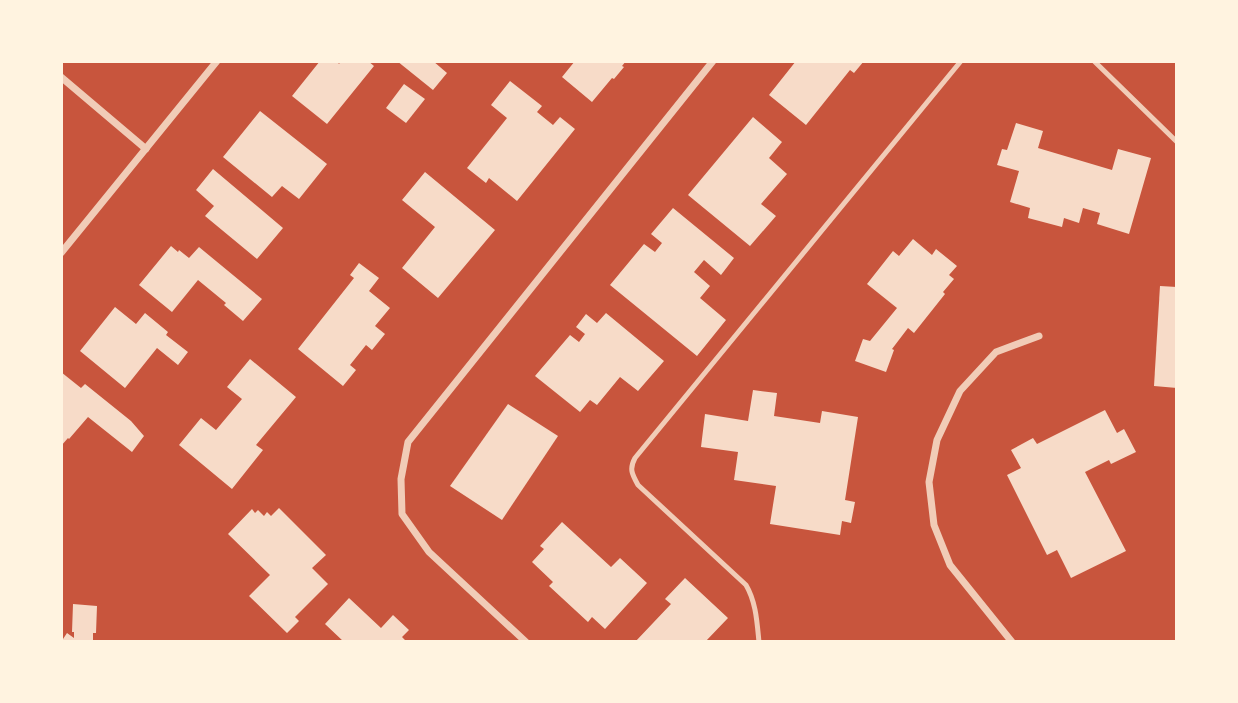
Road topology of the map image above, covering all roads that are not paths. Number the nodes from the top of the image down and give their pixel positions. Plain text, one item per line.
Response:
1 (218, 61) edge
2 (713, 61) edge
3 (961, 61) edge
4 (1094, 61) edge
5 (61, 77) edge
6 (1177, 142) edge
7 (146, 149) junction
8 (61, 253) edge
9 (1039, 336) dead end
10 (526, 642) edge
11 (759, 642) edge
12 (1013, 642) edge

1 - 7 street
2 - 10 street
3 - 11 lane
4 - 6 lane
5 - 7 street
7 - 8 street
9 - 12 street

